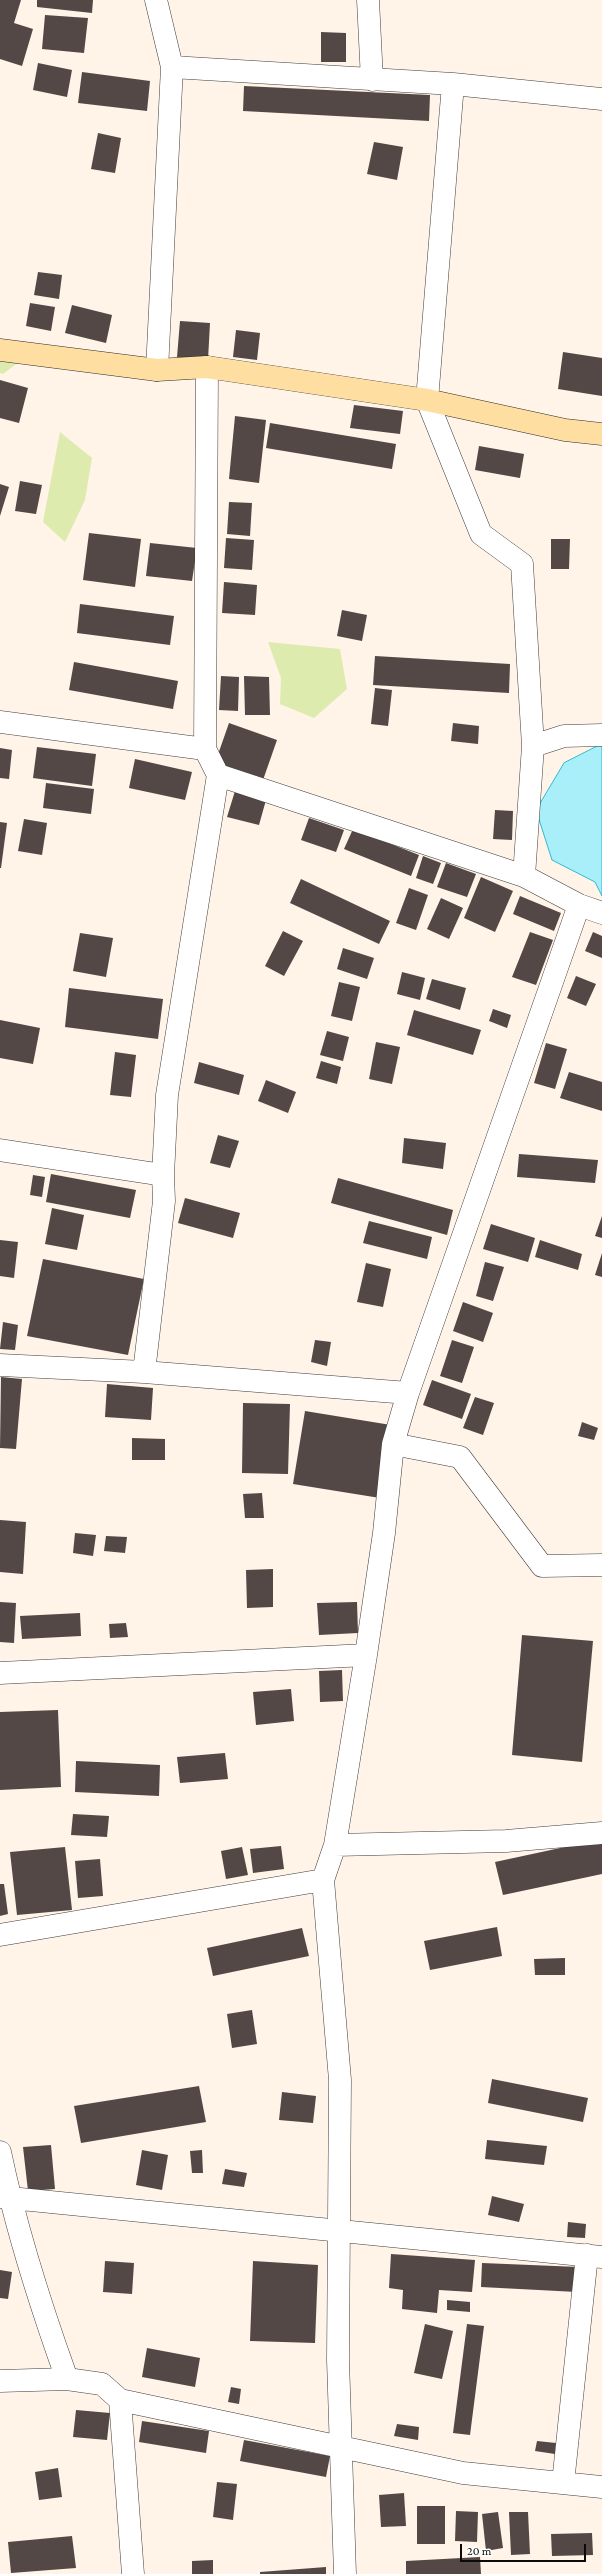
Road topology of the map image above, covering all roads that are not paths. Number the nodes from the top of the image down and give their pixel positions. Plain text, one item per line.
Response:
1 (156, 0) edge
2 (368, 0) edge
3 (172, 67) junction
4 (372, 80) junction
5 (453, 84) junction
6 (602, 99) edge
7 (0, 350) edge
8 (207, 367) junction
9 (157, 370) junction
10 (427, 400) junction
11 (602, 434) edge
12 (0, 722) edge
13 (602, 735) edge
14 (533, 746) junction
15 (205, 750) junction
16 (218, 775) junction
17 (524, 876) junction
18 (579, 905) junction
19 (602, 913) edge
20 (0, 1150) edge
21 (163, 1175) junction
22 (0, 1365) edge
23 (144, 1372) junction
24 (408, 1393) junction
25 (393, 1444) junction
26 (602, 1565) edge
27 (366, 1655) junction
28 (0, 1673) edge
29 (602, 1833) edge
30 (335, 1845) junction
31 (323, 1880) junction
32 (0, 1935) edge
33 (0, 2152) edge
34 (5, 2199) edge
35 (340, 2231) junction
36 (595, 2256) edge
37 (66, 2379) junction
38 (0, 2381) edge
39 (120, 2400) junction
40 (343, 2447) junction
41 (563, 2483) junction
42 (602, 2487) edge
43 (133, 2574) edge
44 (344, 2574) edge

1 - 3 street
2 - 4 street
3 - 4 street
3 - 9 street
4 - 5 street
5 - 6 street
5 - 10 street
7 - 9 street
8 - 9 street
8 - 10 street
8 - 15 street
10 - 11 street
10 - 14 street
12 - 15 street
13 - 14 street
14 - 17 street
15 - 16 street
16 - 17 street
16 - 21 street
17 - 18 street
18 - 19 street
18 - 24 street
20 - 21 street
21 - 23 street
22 - 23 street
23 - 24 street
24 - 25 street
25 - 26 street
25 - 27 street
27 - 28 street
27 - 30 street
29 - 30 street
30 - 31 street
31 - 32 street
31 - 35 street
33 - 34 street
34 - 35 street
34 - 37 street
35 - 36 street
35 - 40 street
36 - 41 street
37 - 38 street
37 - 39 street
39 - 40 street
39 - 43 street
40 - 41 street
40 - 44 street
41 - 42 street

